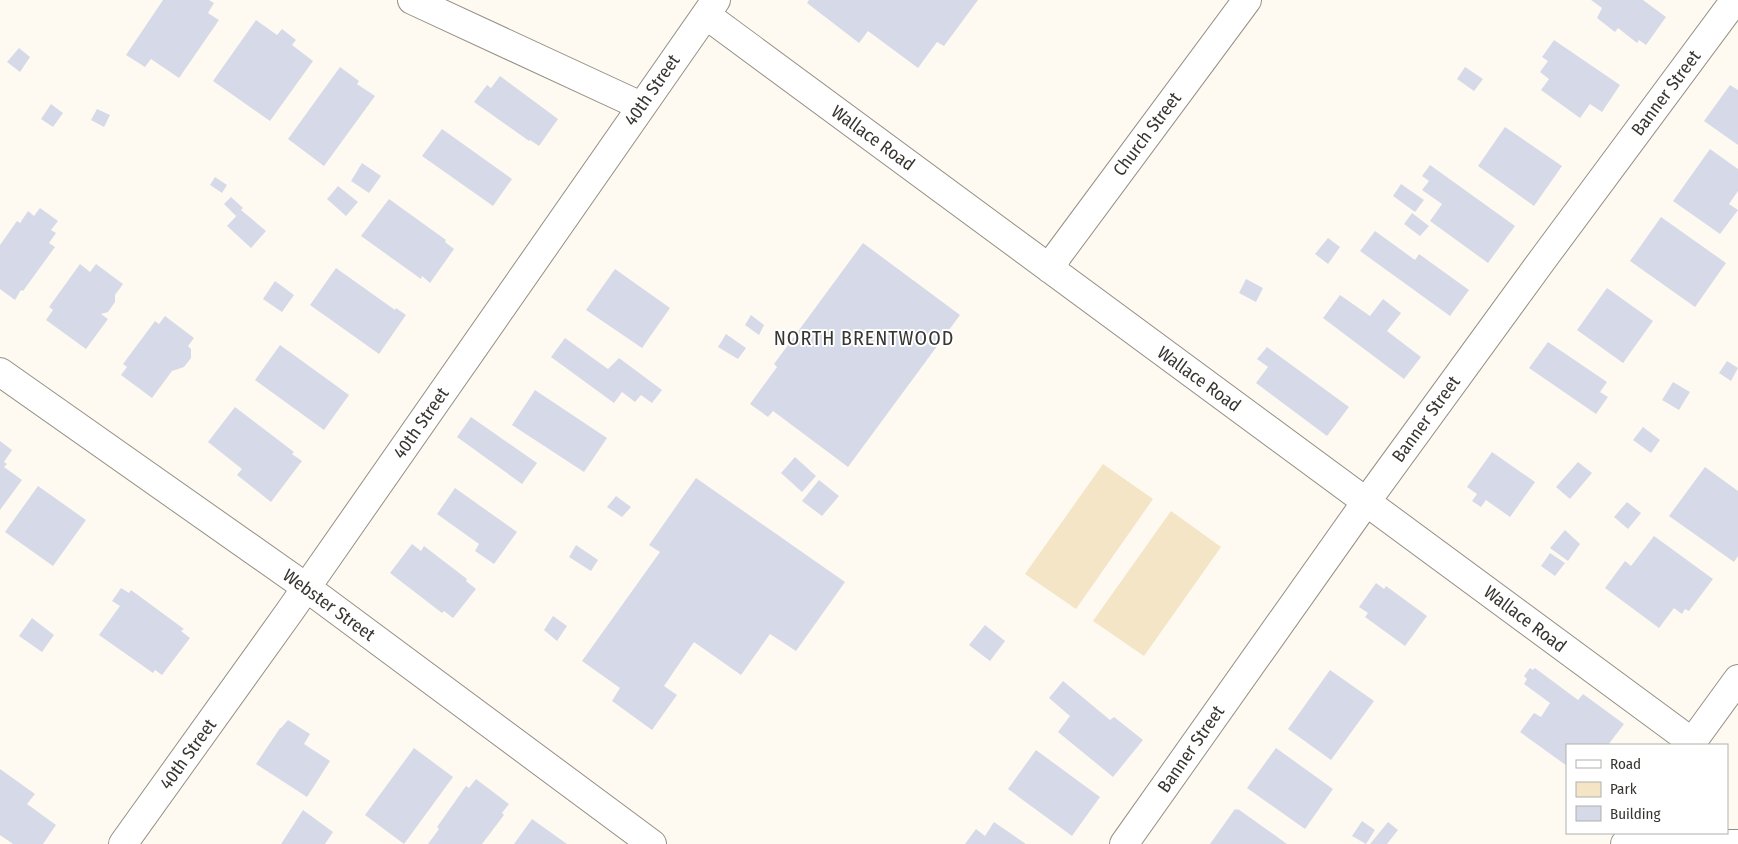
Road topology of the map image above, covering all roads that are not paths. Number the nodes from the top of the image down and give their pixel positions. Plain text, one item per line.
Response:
1 (412, 0) edge
2 (1247, 0) edge
3 (1735, 0) edge
4 (711, 7) edge
5 (641, 106) junction
6 (1050, 269) junction
7 (0, 372) edge
8 (1366, 502) junction
9 (307, 588) junction
10 (1738, 678) edge
11 (1691, 744) edge
12 (123, 844) edge
13 (652, 844) edge
14 (1124, 844) edge
15 (1625, 844) edge
16 (1738, 844) edge

1 - 5 street
2 - 6 street, Church Street
3 - 8 street, Banner Street
4 - 5 street, 40th Street
4 - 6 street, Wallace Road
5 - 9 street, 40th Street
6 - 8 street, Wallace Road
7 - 9 street, Webster Street
8 - 11 street, Wallace Road
8 - 14 street, Banner Street
9 - 12 street, 40th Street
9 - 13 street, Webster Street
10 - 11 street
15 - 16 street

